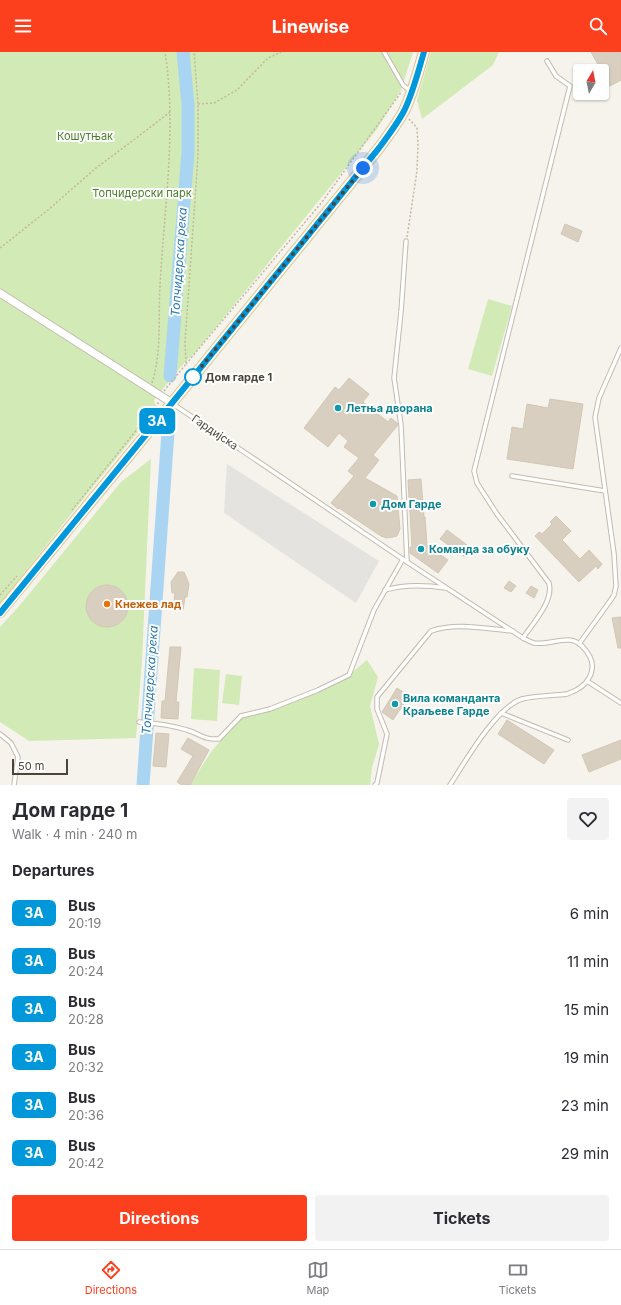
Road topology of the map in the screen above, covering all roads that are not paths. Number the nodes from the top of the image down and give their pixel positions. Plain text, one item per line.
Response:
1 (384, 52) edge
2 (424, 52) edge
3 (547, 61) dead end
4 (409, 90) junction
5 (406, 241) road end
6 (0, 293) edge
7 (621, 348) edge
8 (172, 403) junction
9 (512, 476) dead end
10 (605, 491) junction
11 (403, 559) junction
12 (407, 562) junction
13 (447, 588) junction
14 (385, 590) junction
15 (0, 612) edge
16 (514, 632) junction
17 (523, 638) junction
18 (579, 644) junction
19 (587, 681) junction
20 (621, 703) edge
21 (501, 713) junction
22 (139, 722) dead end
23 (0, 734) edge
24 (568, 740) dead end
25 (14, 785) edge
26 (375, 785) edge
27 (450, 785) edge

1 - 4 lane
2 - 4 main road
3 - 17 lane
4 - 8 main road
5 - 12 lane
6 - 8 street, Гардијска
7 - 10 lane
8 - 11 lane, Гардијска
8 - 15 main road
9 - 10 lane
10 - 18 lane
11 - 12 lane, Гардијска
11 - 14 lane
12 - 13 lane, Гардијска
13 - 14 lane
13 - 16 lane, Гардијска
14 - 22 lane
16 - 17 lane, Гардијска
16 - 26 lane
17 - 18 lane
18 - 19 lane
19 - 20 lane
19 - 21 lane
21 - 24 lane
21 - 27 lane
23 - 25 lane

